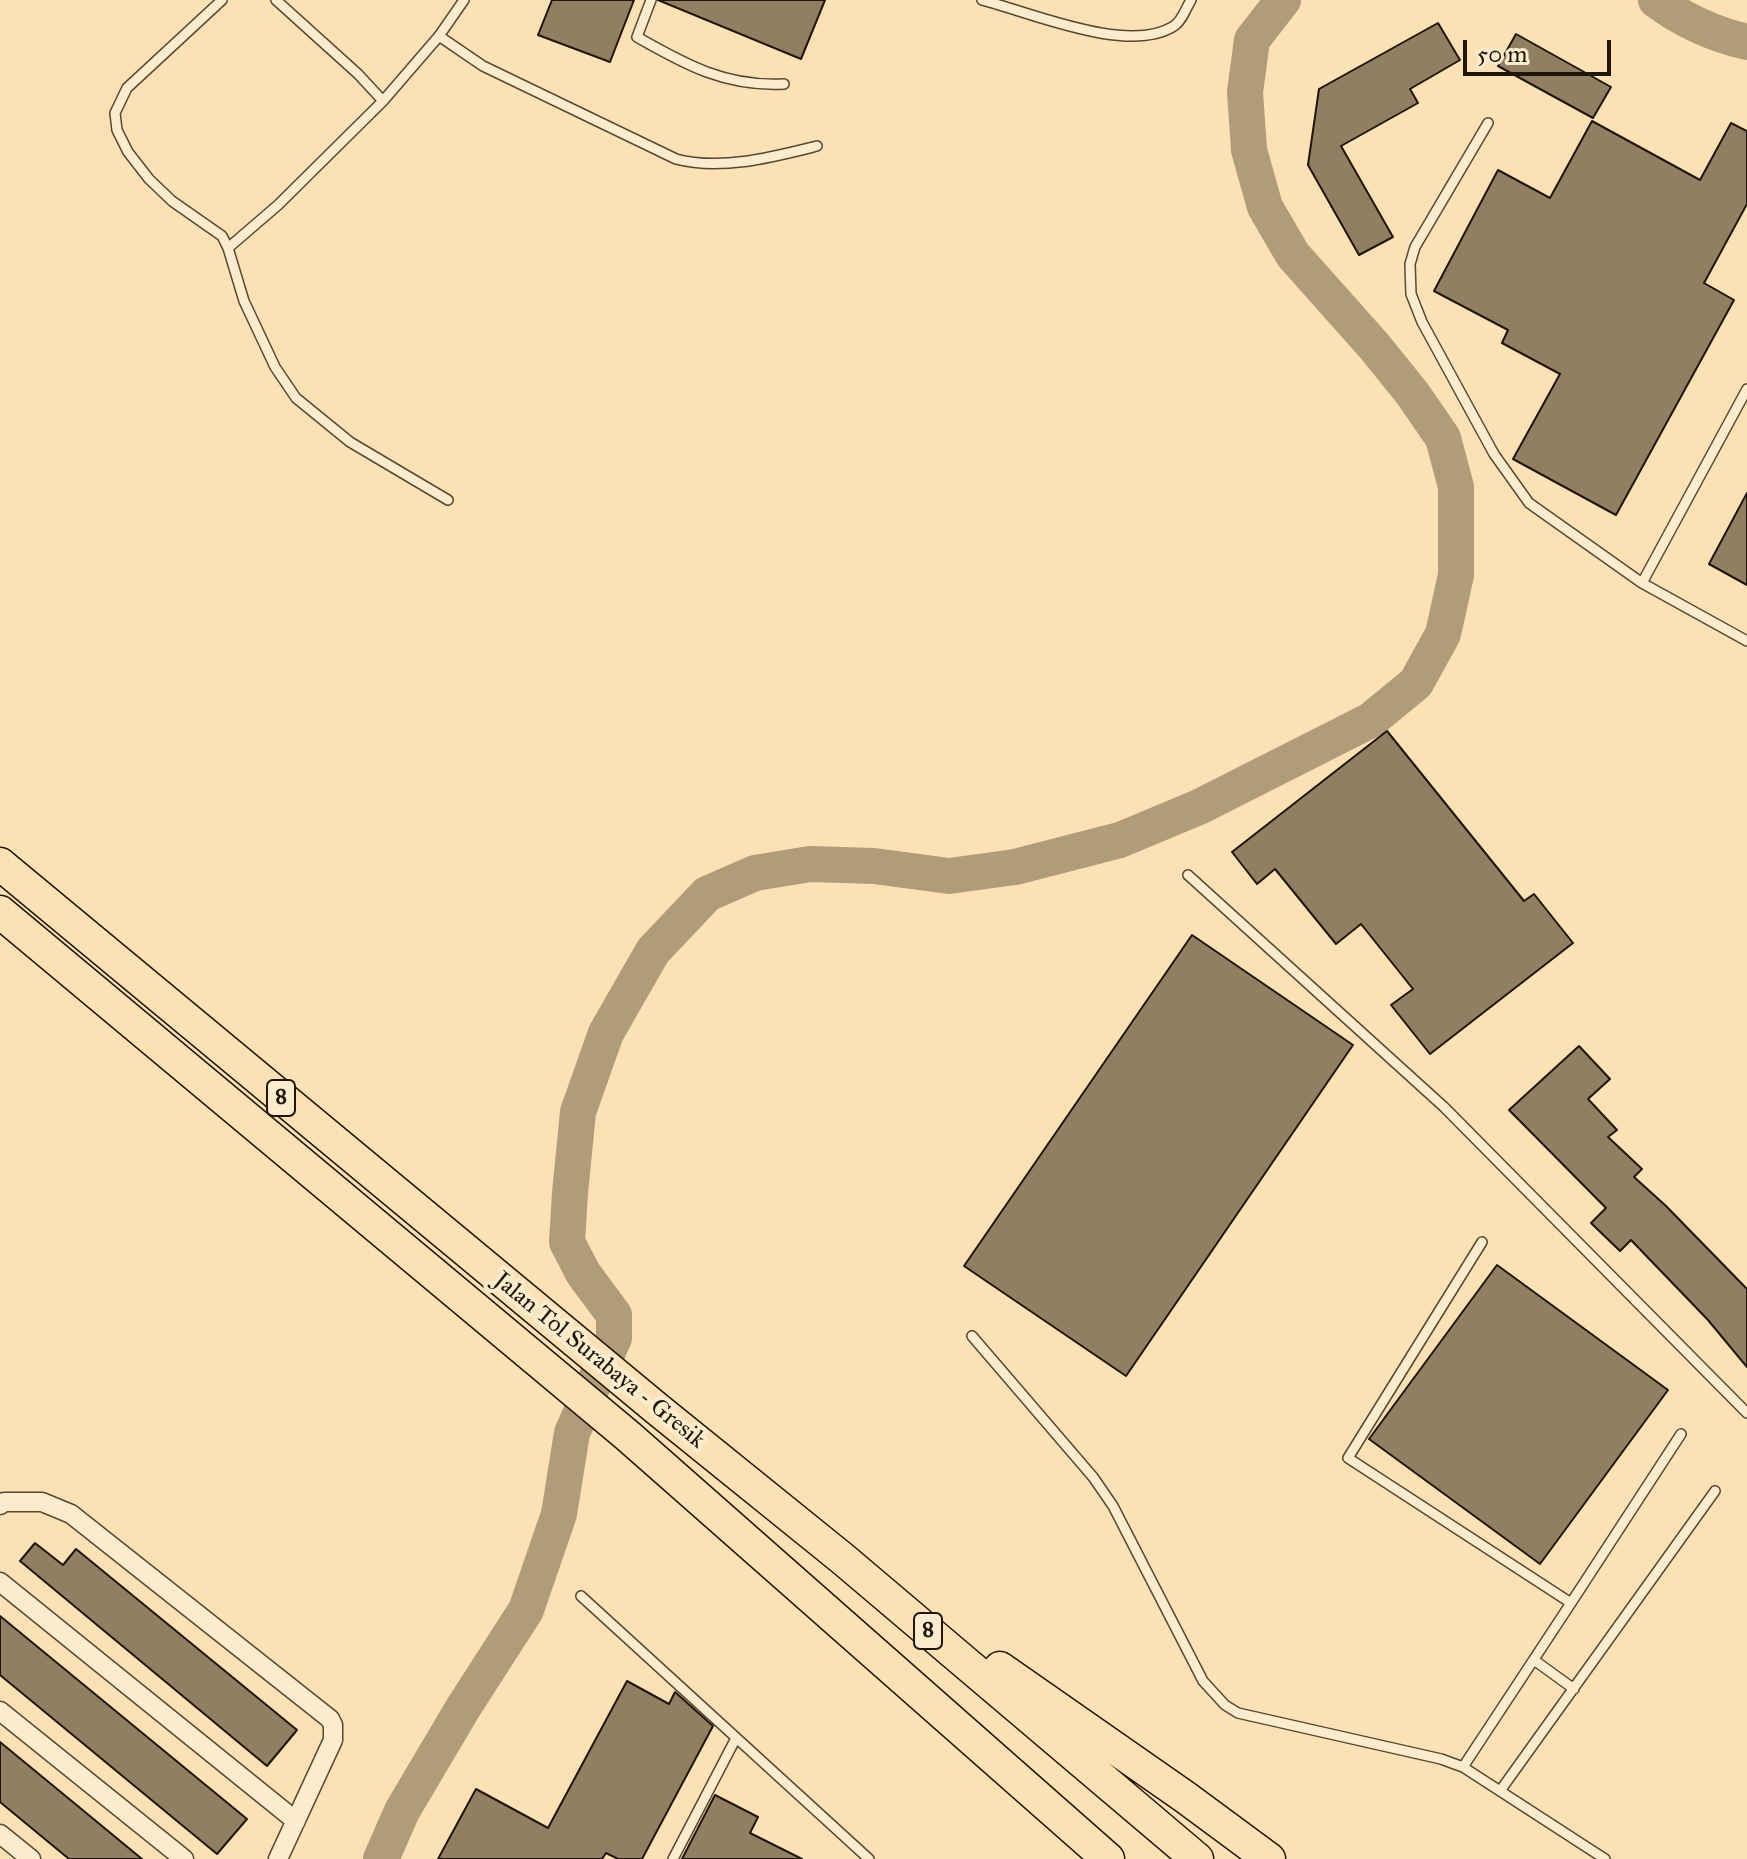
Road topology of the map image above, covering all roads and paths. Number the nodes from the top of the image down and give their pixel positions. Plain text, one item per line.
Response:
1 (222, 0) edge
2 (276, 0) edge
3 (464, 0) edge
4 (651, 0) edge
5 (982, 0) edge
6 (1191, 0) edge
7 (439, 36) junction
8 (784, 84) dead end
9 (383, 101) junction
10 (1488, 123) dead end
11 (817, 146) dead end
12 (228, 248) junction
13 (1747, 389) edge
14 (448, 500) dead end
15 (1642, 583) junction
16 (1747, 641) edge
17 (0, 864) edge
18 (1188, 875) dead end
19 (0, 912) edge
20 (1482, 1242) dead end
21 (972, 1336) dead end
22 (1747, 1413) edge
23 (1681, 1434) dead end
24 (1715, 1491) dead end
25 (0, 1505) edge
26 (843, 1559) junction
27 (0, 1582) edge
28 (581, 1596) dead end
29 (1571, 1603) junction
30 (1534, 1660) junction
31 (1574, 1689) junction
32 (0, 1711) edge
33 (736, 1738) junction
34 (1463, 1767) junction
35 (1500, 1791) junction
36 (1057, 1815) junction
37 (296, 1821) junction
38 (0, 1834) edge
39 (31, 1859) edge
40 (184, 1859) edge
41 (278, 1859) edge
42 (673, 1859) edge
43 (869, 1859) edge
44 (1083, 1859) edge
45 (1108, 1859) edge
46 (1197, 1859) edge
47 (1269, 1859) edge
48 (1605, 1859) edge

1 - 12 lane
2 - 9 lane
3 - 7 lane
4 - 8 lane
5 - 6 lane
7 - 9 lane
7 - 11 lane
9 - 12 lane
10 - 15 lane
12 - 14 lane
13 - 15 lane
15 - 16 lane
17 - 26 highway, Jalan Tol Surabaya - Gresik / 8
18 - 22 lane
19 - 36 highway, Jalan Tol Surabaya - Gresik / 8
20 - 29 lane
21 - 34 lane
23 - 29 lane
24 - 31 lane
25 - 37 street
26 - 46 highway, Jalan Tol Surabaya - Gresik / 8
26 - 47 highway
27 - 37 street
28 - 33 lane
29 - 30 lane
30 - 31 lane
30 - 34 lane
31 - 35 lane
32 - 40 street
33 - 42 lane
33 - 43 lane
34 - 35 lane
35 - 48 lane
36 - 44 highway
36 - 45 highway, Jalan Tol Surabaya - Gresik / 8
37 - 41 street
38 - 39 street

